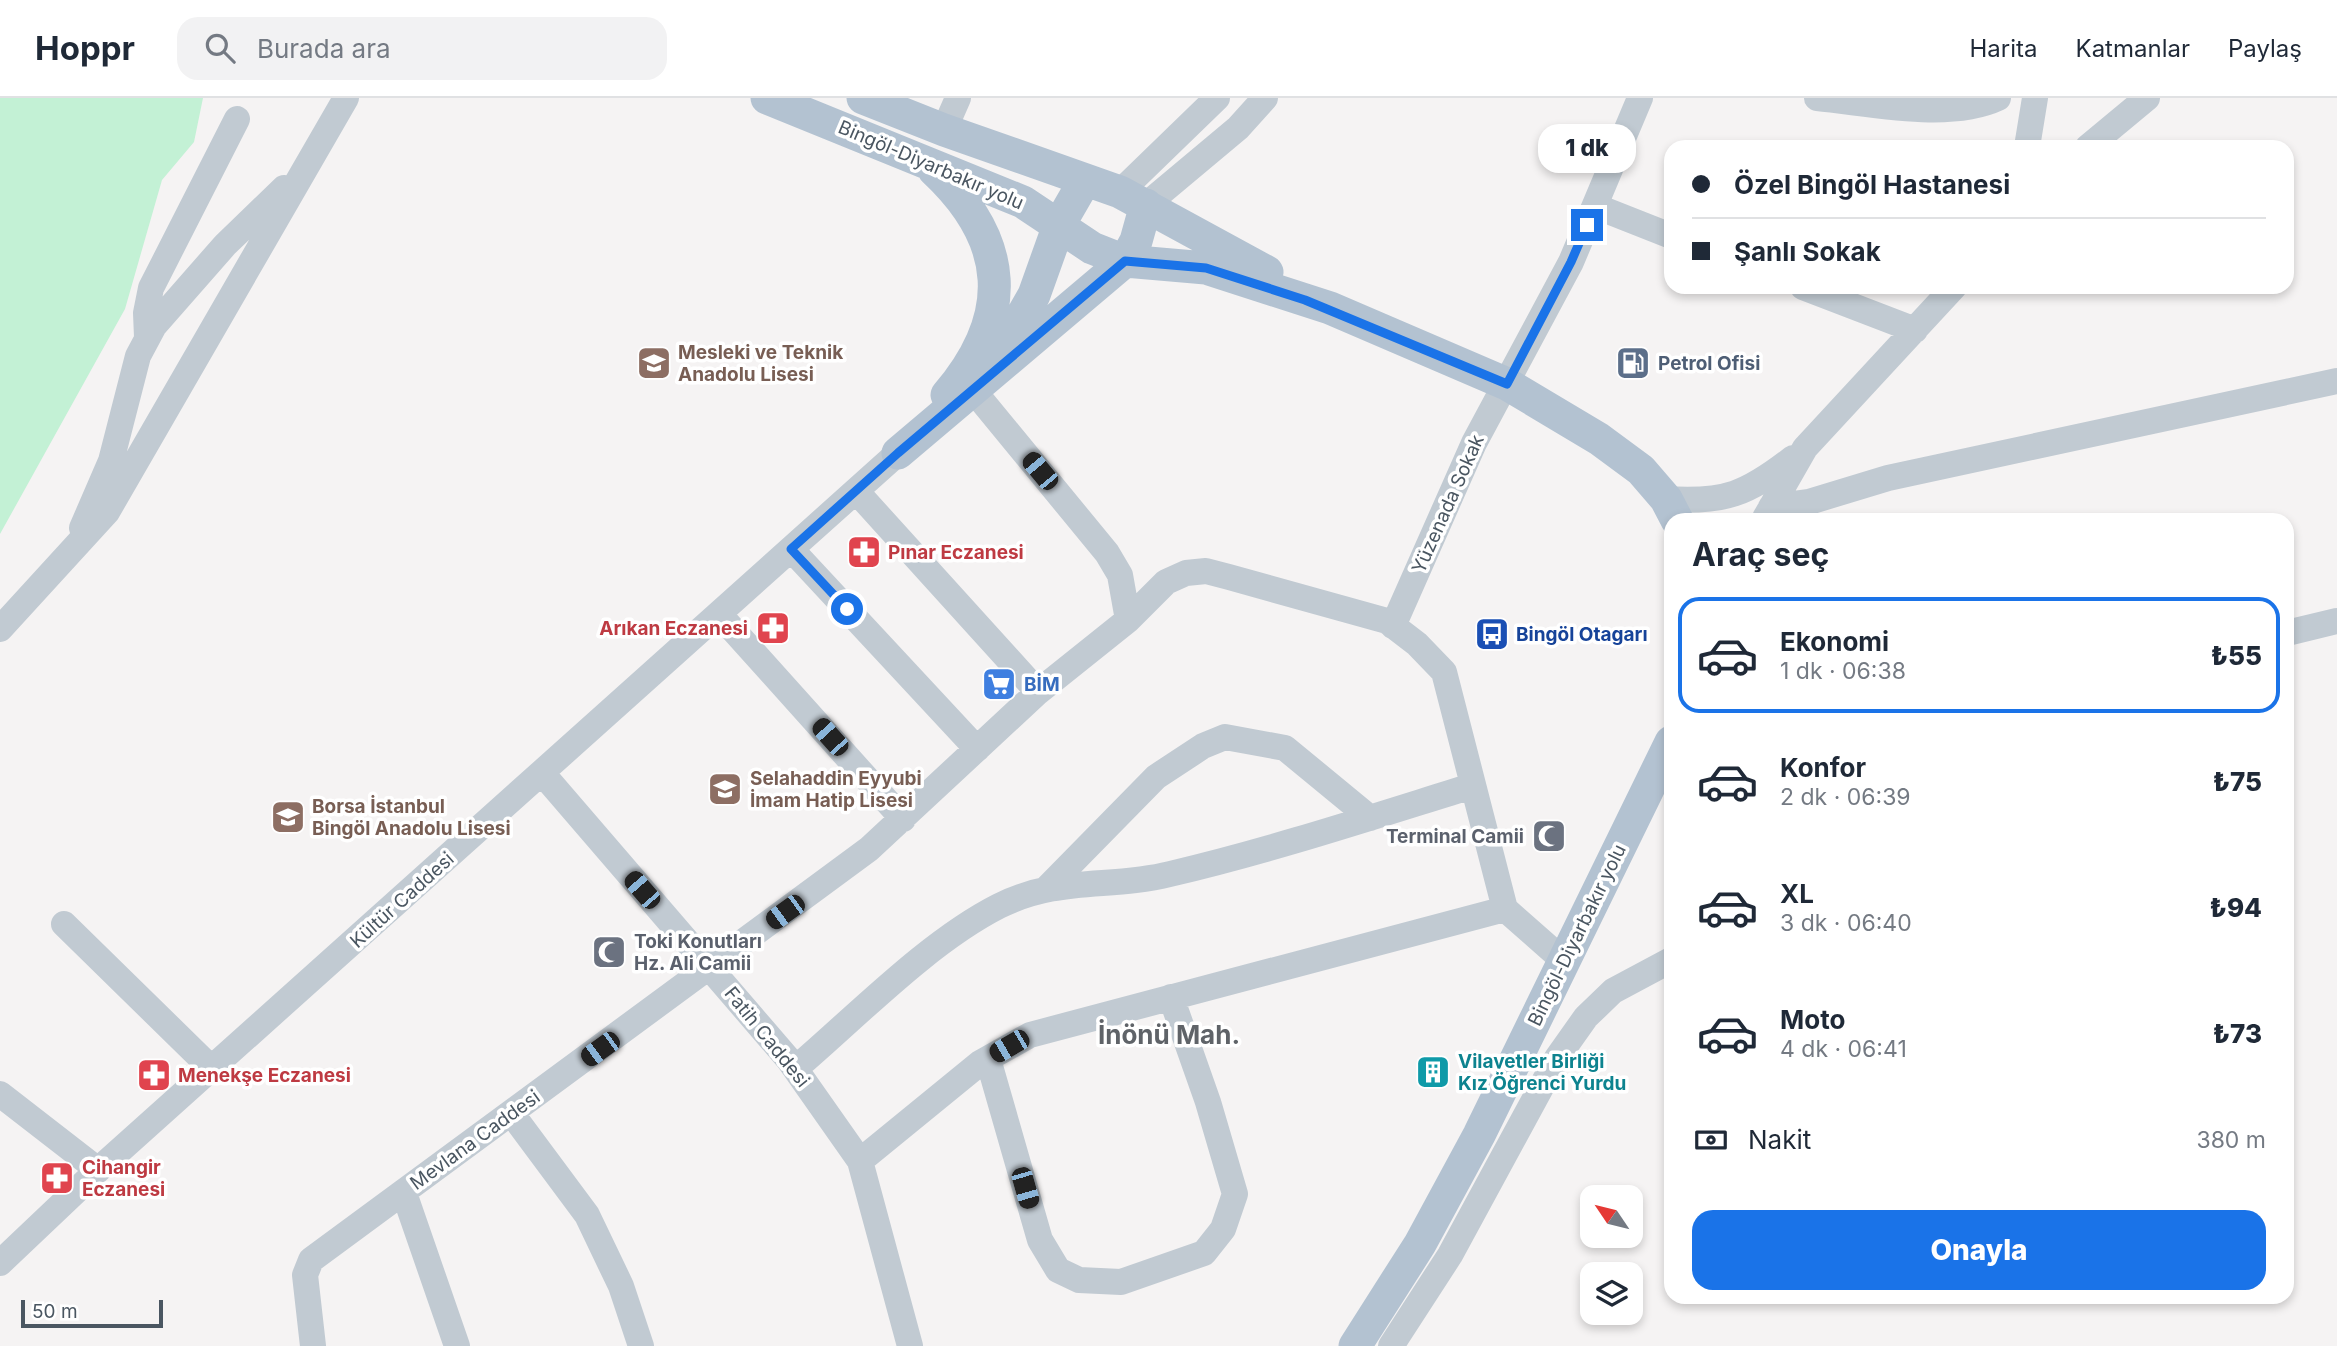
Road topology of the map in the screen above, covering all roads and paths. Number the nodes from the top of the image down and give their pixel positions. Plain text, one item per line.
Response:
1 (346, 98) edge
2 (767, 98) edge
3 (863, 98) edge
4 (958, 98) edge
5 (1217, 98) edge
6 (1265, 98) edge
7 (1640, 98) edge
8 (1817, 98) edge
9 (2035, 98) edge
10 (2147, 98) edge
11 (1991, 100) edge
12 (237, 119) dead end
13 (943, 130) junction
14 (2027, 140) edge
15 (2096, 140) edge
16 (926, 162) junction
17 (306, 166) junction
18 (1085, 180) junction
19 (1133, 198) junction
20 (1594, 206) junction
21 (1059, 225) junction
22 (1664, 233) edge
23 (1125, 261) junction
24 (1821, 294) edge
25 (1948, 294) edge
26 (1330, 308) junction
27 (1915, 330) junction
28 (147, 339) junction
29 (2337, 381) edge
30 (1507, 384) junction
31 (973, 390) junction
32 (1805, 448) junction
33 (898, 453) junction
34 (856, 491) junction
35 (1672, 509) edge
36 (1767, 513) edge
37 (791, 549) junction
38 (71, 552) junction
39 (719, 614) junction
40 (1128, 620) junction
41 (2337, 621) edge
42 (1394, 626) junction
43 (0, 629) edge
44 (2294, 631) edge
45 (1038, 692) junction
46 (977, 749) junction
47 (1664, 756) edge
48 (542, 773) junction
49 (1472, 786) junction
50 (1370, 818) junction
51 (903, 819) junction
52 (1048, 887) junction
53 (1505, 909) junction
54 (64, 924) dead end
55 (1564, 961) junction
56 (1664, 964) edge
57 (710, 968) junction
58 (1171, 997) junction
59 (988, 1059) junction
60 (796, 1068) junction
61 (212, 1069) junction
62 (0, 1094) edge
63 (512, 1114) junction
64 (860, 1161) junction
65 (98, 1170) junction
66 (404, 1193) junction
67 (0, 1263) edge
68 (313, 1346) edge
69 (457, 1346) edge
70 (640, 1346) edge
71 (910, 1346) edge
72 (1355, 1346) edge
73 (1391, 1346) edge

1 - 17 street
2 - 16 main road, Bingöl-Diyarbakır yolu
3 - 13 main road, Bingöl-Diyarbakır yolu
4 - 13 street
5 - 19 street
6 - 19 street
7 - 20 street, Yüzenada Sokak
8 - 11 street
9 - 14 street
10 - 15 street
12 - 28 street
13 - 18 main road, Bingöl-Diyarbakır yolu
16 - 21 main road, Bingöl-Diyarbakır yolu
16 - 33 main road
17 - 28 street
17 - 38 street
18 - 19 main road, Bingöl-Diyarbakır yolu
18 - 21 main road
19 - 23 main road
19 - 26 main road, Bingöl-Diyarbakır yolu
20 - 22 street
20 - 30 street, Yüzenada Sokak
21 - 23 main road, Bingöl-Diyarbakır yolu
21 - 33 main road
23 - 26 main road, Bingöl-Diyarbakır yolu
23 - 31 main road
24 - 27 street
25 - 27 street
26 - 30 main road, Bingöl-Diyarbakır yolu
27 - 32 street
28 - 38 street
29 - 36 street
30 - 35 main road, Bingöl-Diyarbakır yolu
30 - 42 street, Yüzenada Sokak
31 - 33 main road
31 - 40 street
32 - 35 street
32 - 36 street
33 - 34 street, Kültür Caddesi
34 - 37 street, Kültür Caddesi
34 - 45 street
37 - 39 street, Kültür Caddesi
37 - 46 street
38 - 43 street
39 - 48 street, Kültür Caddesi
39 - 51 street
40 - 42 street, Mevlana Caddesi
40 - 45 street, Mevlana Caddesi
41 - 44 street
42 - 49 street
45 - 46 street, Mevlana Caddesi
46 - 51 street, Mevlana Caddesi
47 - 55 main road, Bingöl-Diyarbakır yolu
48 - 57 street, Fatih Caddesi
48 - 61 street, Kültür Caddesi
49 - 50 street
49 - 53 street
50 - 52 street
50 - 52 street
51 - 57 street, Mevlana Caddesi
52 - 60 street
53 - 55 street
53 - 58 street
54 - 61 street
55 - 72 main road, Bingöl-Diyarbakır yolu
56 - 73 street
57 - 60 street, Fatih Caddesi
57 - 63 street, Mevlana Caddesi
58 - 59 street
58 - 59 street
59 - 64 street
60 - 64 street, Fatih Caddesi
61 - 65 street, Kültür Caddesi
62 - 65 street
63 - 66 street, Mevlana Caddesi
63 - 70 street
64 - 71 street, Fatih Caddesi
65 - 67 street, Kültür Caddesi
66 - 68 street, Mevlana Caddesi
66 - 69 street

